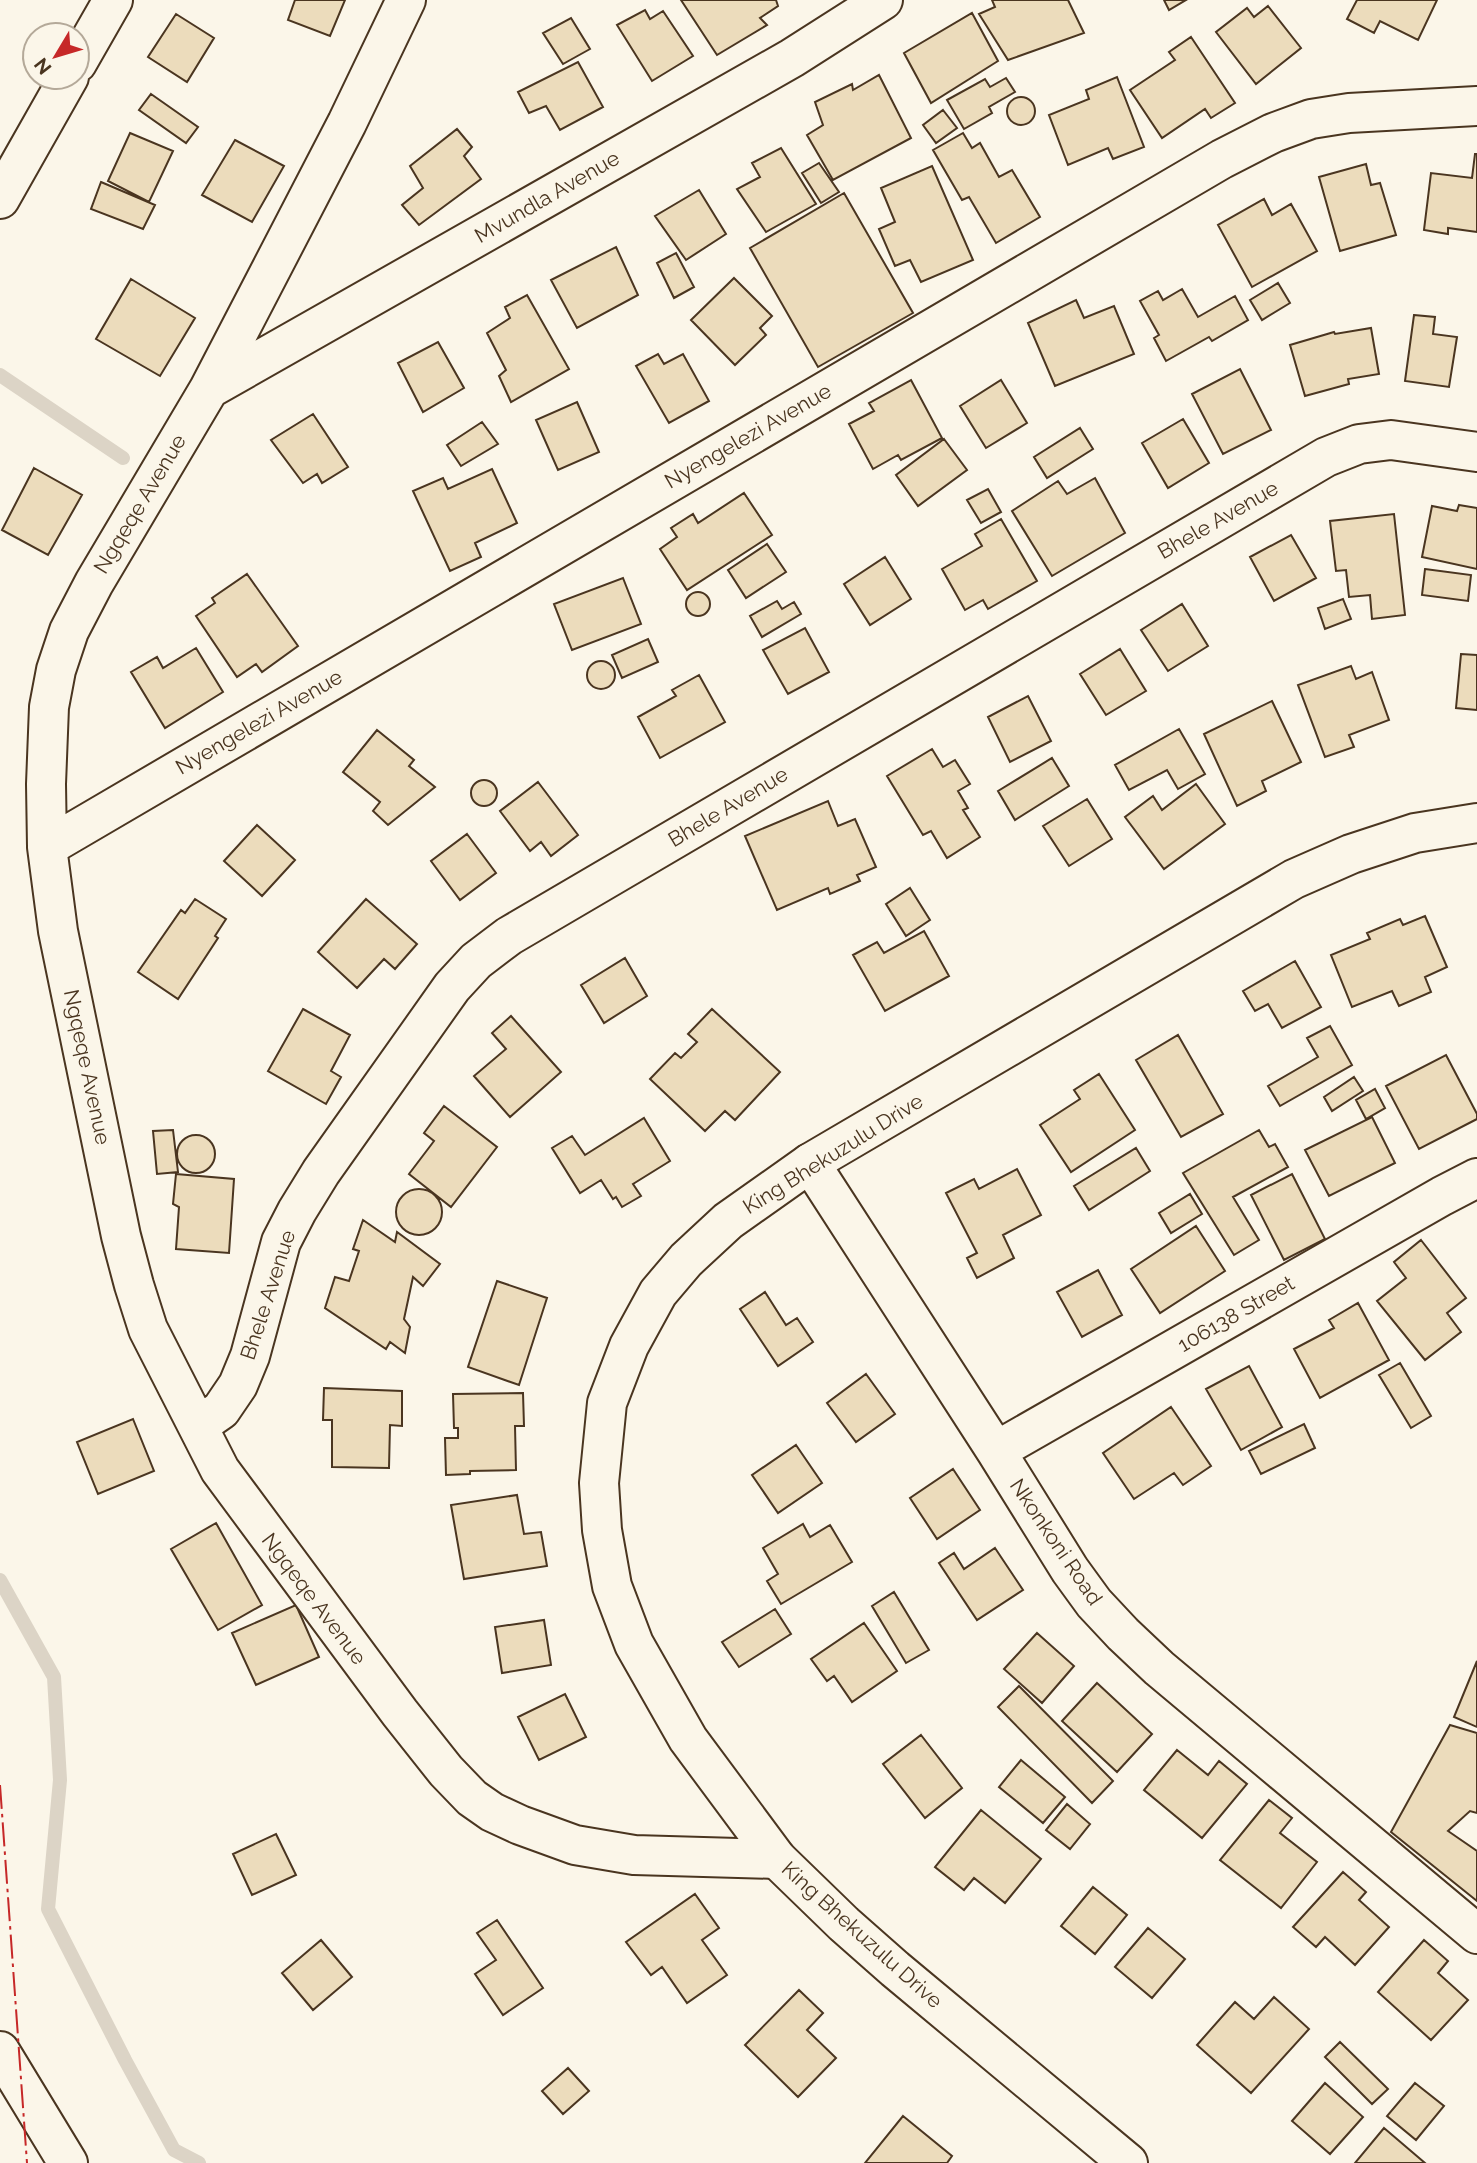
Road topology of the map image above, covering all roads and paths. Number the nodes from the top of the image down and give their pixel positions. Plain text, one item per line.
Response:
1 (113, 0) edge
2 (407, 0) edge
3 (883, 0) edge
4 (91, 38) edge
5 (61, 91) edge
6 (1477, 106) edge
7 (0, 200) edge
8 (209, 389) junction
9 (1477, 452) edge
10 (1477, 823) edge
11 (47, 847) junction
12 (810, 1163) junction
13 (1477, 1178) edge
14 (198, 1426) junction
15 (996, 1451) junction
16 (777, 1859) junction
17 (1477, 1934) edge
18 (0, 2052) edge
19 (68, 2163) edge
20 (1128, 2163) edge

1 - 4 street
2 - 8 street, Ngqeqe Avenue
3 - 8 street, Mvundla Avenue
5 - 7 street
6 - 11 street, Nyengelezi Avenue
8 - 11 street, Ngqeqe Avenue
9 - 14 street, Bhele Avenue
10 - 12 street, King Bhekuzulu Drive
11 - 14 street, Ngqeqe Avenue
12 - 15 street, Nkonkoni Road
12 - 16 street, King Bhekuzulu Drive
13 - 15 street, 106138 Street
14 - 16 street, Ngqeqe Avenue
15 - 17 street, Nkonkoni Road
16 - 20 street, King Bhekuzulu Drive
18 - 19 street

